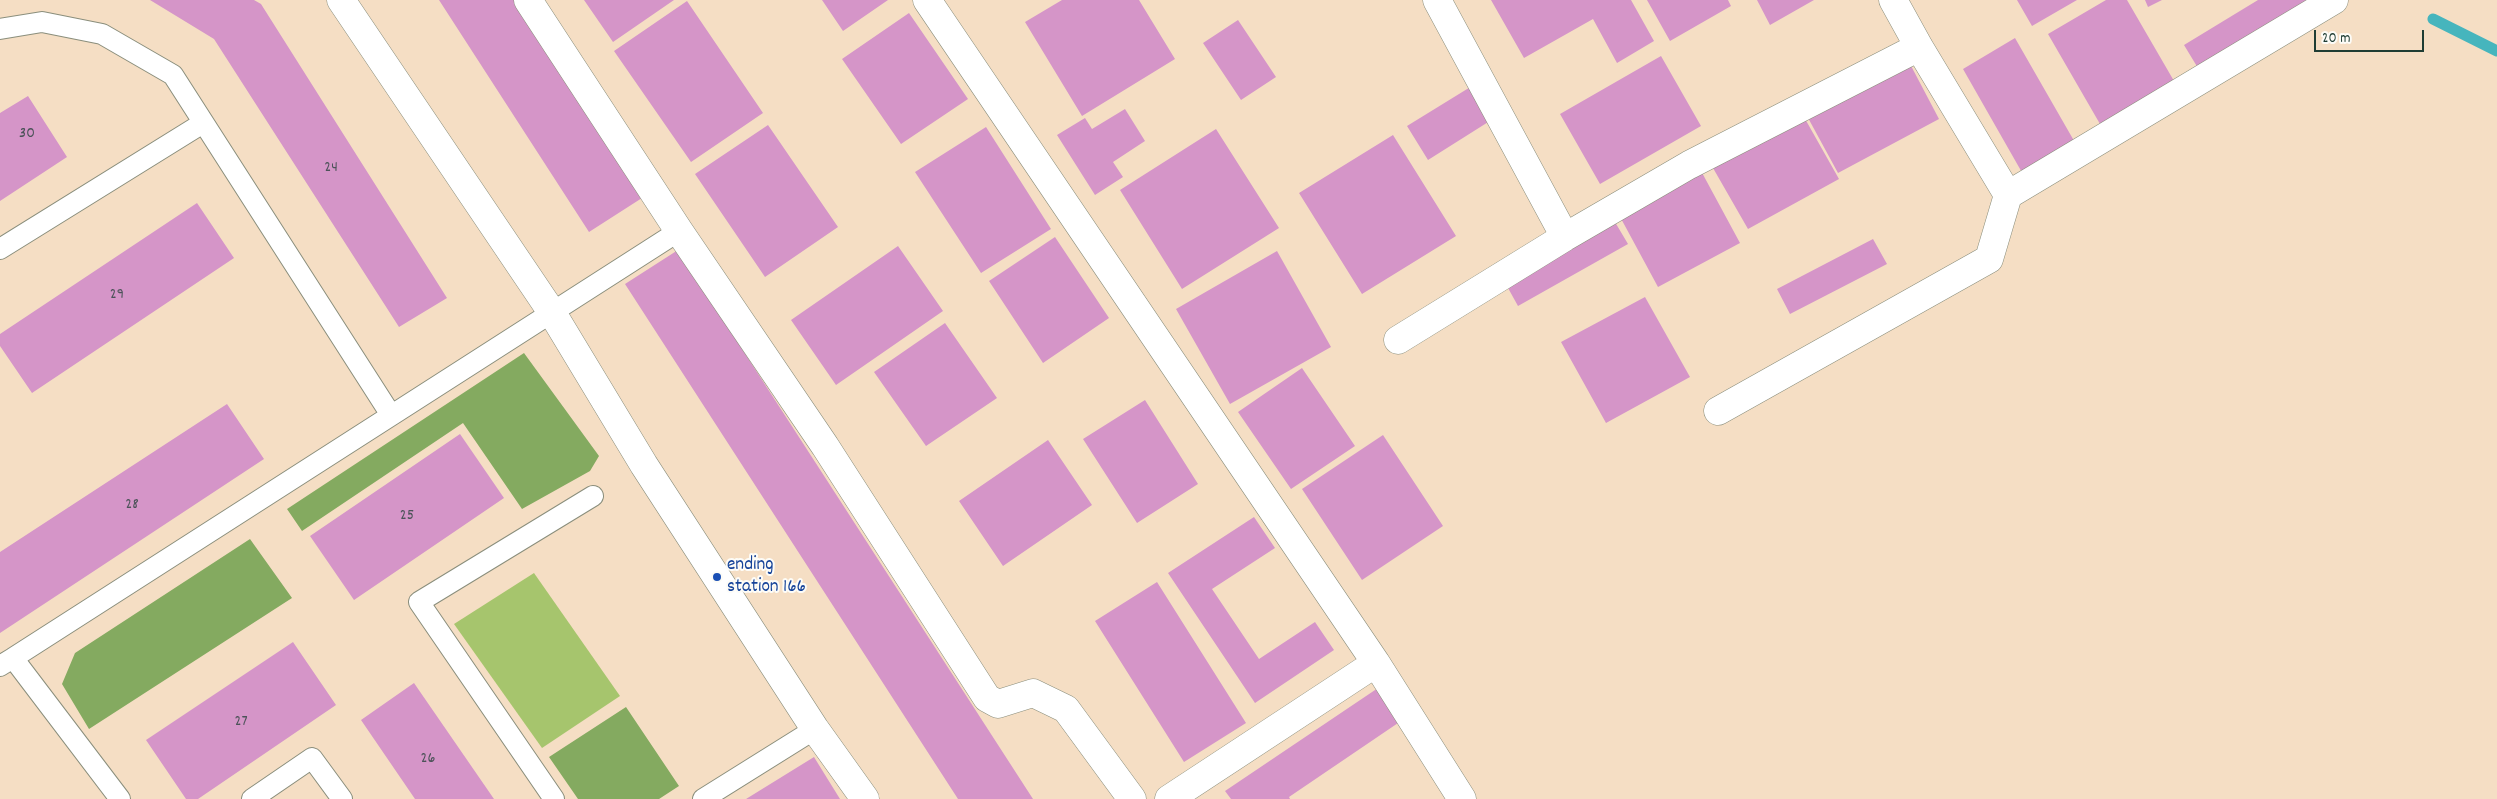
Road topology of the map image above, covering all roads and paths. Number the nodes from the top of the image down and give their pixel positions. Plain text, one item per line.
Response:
1 (341, 0) edge
2 (528, 0) edge
3 (927, 0) edge
4 (1437, 0) edge
5 (1893, 0) edge
6 (2334, 0) edge
7 (0, 29) edge
8 (1919, 47) junction
9 (203, 123) junction
10 (2008, 195) junction
11 (679, 231) junction
12 (1565, 237) junction
13 (0, 249) edge
14 (551, 311) junction
15 (1398, 340) dead end
16 (1718, 411) dead end
17 (391, 415) junction
18 (593, 496) dead end
19 (6, 662) edge
20 (1383, 674) junction
21 (816, 729) junction
22 (120, 799) edge
23 (252, 799) edge
24 (342, 799) edge
25 (554, 799) edge
26 (703, 799) edge
27 (865, 799) edge
28 (1132, 799) edge
29 (1169, 799) edge
30 (1462, 799) edge

1 - 14 street
2 - 11 street
3 - 20 street
4 - 12 street
5 - 8 street
6 - 10 street
7 - 9 lane
8 - 10 street
8 - 12 street
9 - 13 lane
9 - 17 lane
10 - 16 street
11 - 14 lane
11 - 28 street
12 - 15 street
14 - 17 lane
14 - 21 street
17 - 19 lane
18 - 25 lane
19 - 22 lane
20 - 29 street
20 - 30 street
21 - 26 lane
21 - 27 street
23 - 24 lane

